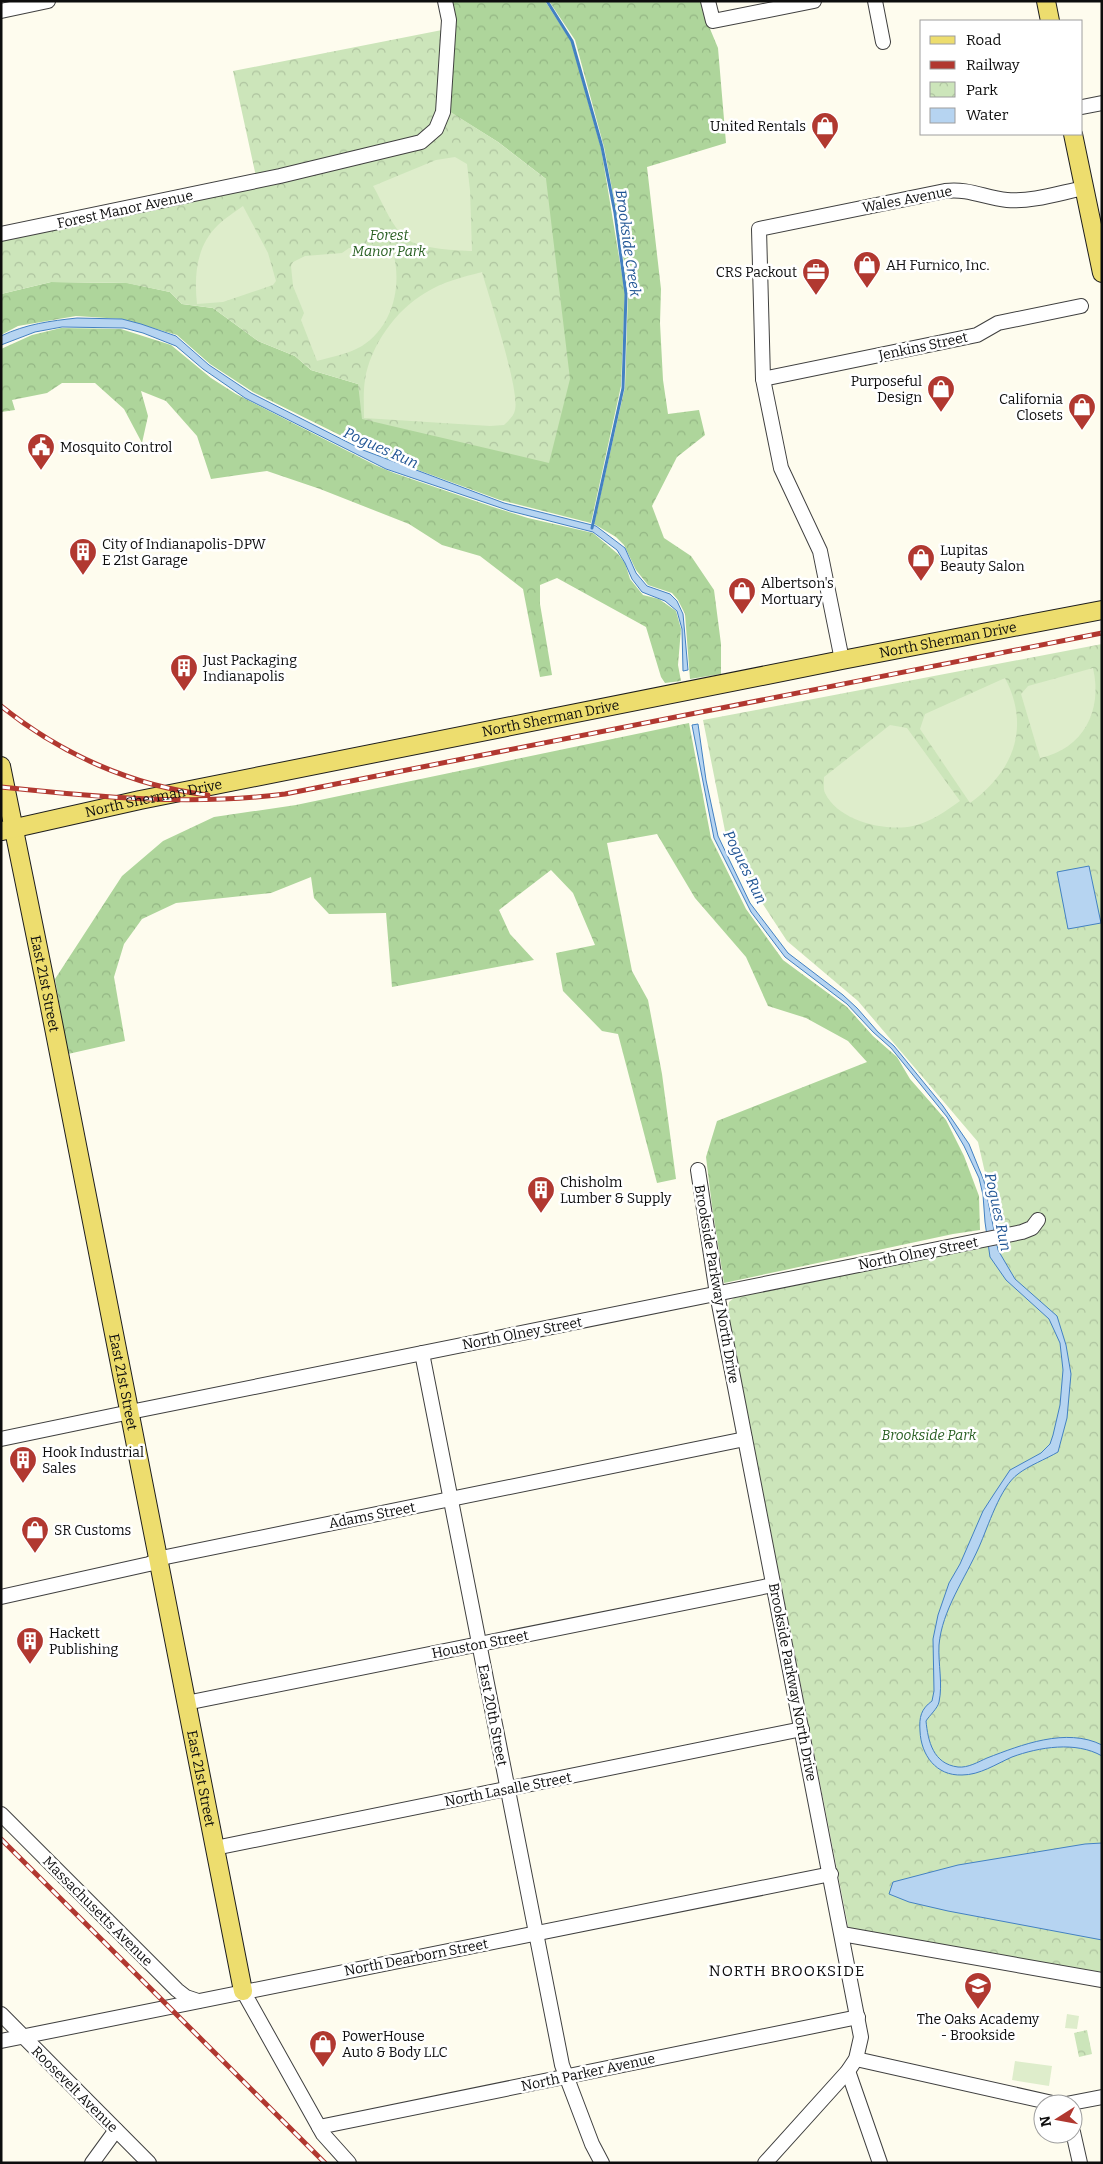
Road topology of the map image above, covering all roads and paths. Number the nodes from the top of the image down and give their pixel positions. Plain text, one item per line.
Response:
1 (48, 1) edge
2 (445, 1) edge
3 (708, 1) edge
4 (814, 1) edge
5 (875, 1) edge
6 (1046, 1) edge
7 (1, 11) edge
8 (1050, 20) edge
9 (883, 42) dead end
10 (1102, 103) edge
11 (1083, 107) edge
12 (1073, 135) edge
13 (1084, 188) junction
14 (1, 234) edge
15 (1101, 264) edge
16 (1081, 306) dead end
17 (763, 379) junction
18 (1102, 610) edge
19 (842, 660) junction
20 (1, 766) edge
21 (7, 830) edge
22 (698, 1170) dead end
23 (1038, 1220) dead end
24 (718, 1294) junction
25 (422, 1353) junction
26 (130, 1412) junction
27 (745, 1439) junction
28 (1, 1440) edge
29 (451, 1499) junction
30 (158, 1560) junction
31 (773, 1585) junction
32 (1, 1597) edge
33 (479, 1644) junction
34 (186, 1703) junction
35 (802, 1729) junction
36 (508, 1789) junction
37 (1, 1814) edge
38 (215, 1848) junction
39 (831, 1874) junction
40 (536, 1933) junction
41 (842, 1934) junction
42 (1102, 1980) edge
43 (243, 1991) junction
44 (198, 2001) junction
45 (1, 2014) edge
46 (858, 2017) junction
47 (23, 2036) junction
48 (1, 2041) edge
49 (852, 2065) junction
50 (566, 2077) junction
51 (1102, 2097) edge
52 (1033, 2099) edge
53 (1083, 2101) edge
54 (319, 2127) junction
55 (116, 2130) junction
56 (1076, 2144) edge
57 (92, 2163) edge
58 (149, 2163) edge
59 (349, 2163) edge
60 (602, 2163) edge
61 (765, 2163) edge
62 (880, 2163) edge
63 (1080, 2163) edge

1 - 7 street
2 - 14 street, Forest Manor Avenue
3 - 4 street
5 - 9 street
6 - 8 main road
10 - 11 street
12 - 13 main road
13 - 15 main road
13 - 17 street, Wales Avenue
16 - 17 street, Jenkins Street
17 - 19 street
18 - 19 main road, North Sherman Drive
19 - 21 main road, North Sherman Drive
20 - 21 main road, East 21st Street
21 - 26 main road, East 21st Street
22 - 24 street, Brookside Parkway North Drive
23 - 24 street, North Olney Street
24 - 25 street, North Olney Street
24 - 27 street, Brookside Parkway North Drive
25 - 26 street, North Olney Street
25 - 29 street, East 20th Street
26 - 28 street, North Olney Street
26 - 30 main road, East 21st Street
27 - 29 street, Adams Street
27 - 31 street, Brookside Parkway North Drive
29 - 30 street, Adams Street
29 - 33 street, East 20th Street
30 - 32 street, Adams Street
30 - 34 main road, East 21st Street
31 - 33 street, Houston Street
31 - 35 street, Brookside Parkway North Drive
33 - 34 street, Houston Street
33 - 36 street, East 20th Street
34 - 38 main road, East 21st Street
35 - 36 street, North Lasalle Street
35 - 39 street, Brookside Parkway North Drive
36 - 38 street, North Lasalle Street
36 - 40 street, East 20th Street
37 - 44 street, Massachusetts Avenue
38 - 43 main road, East 21st Street
39 - 40 street, North Dearborn Street
39 - 41 street, Brookside Parkway North Drive
40 - 43 street, North Dearborn Street
40 - 50 street, East 20th Street
41 - 42 street
41 - 46 street, Brookside Parkway North Drive
43 - 44 street, North Dearborn Street
43 - 54 street, East 21st Street
44 - 47 street, North Dearborn Street
45 - 47 street, Roosevelt Avenue
46 - 49 street, Brookside Parkway North Drive
46 - 50 street, North Parker Avenue
47 - 48 street, North Dearborn Street
47 - 55 street, Roosevelt Avenue
49 - 52 street
49 - 61 street
49 - 62 street
50 - 54 street, North Parker Avenue
50 - 60 street, East 20th Street
51 - 53 street
54 - 59 street
55 - 57 street
55 - 58 street, Roosevelt Avenue
56 - 63 street

